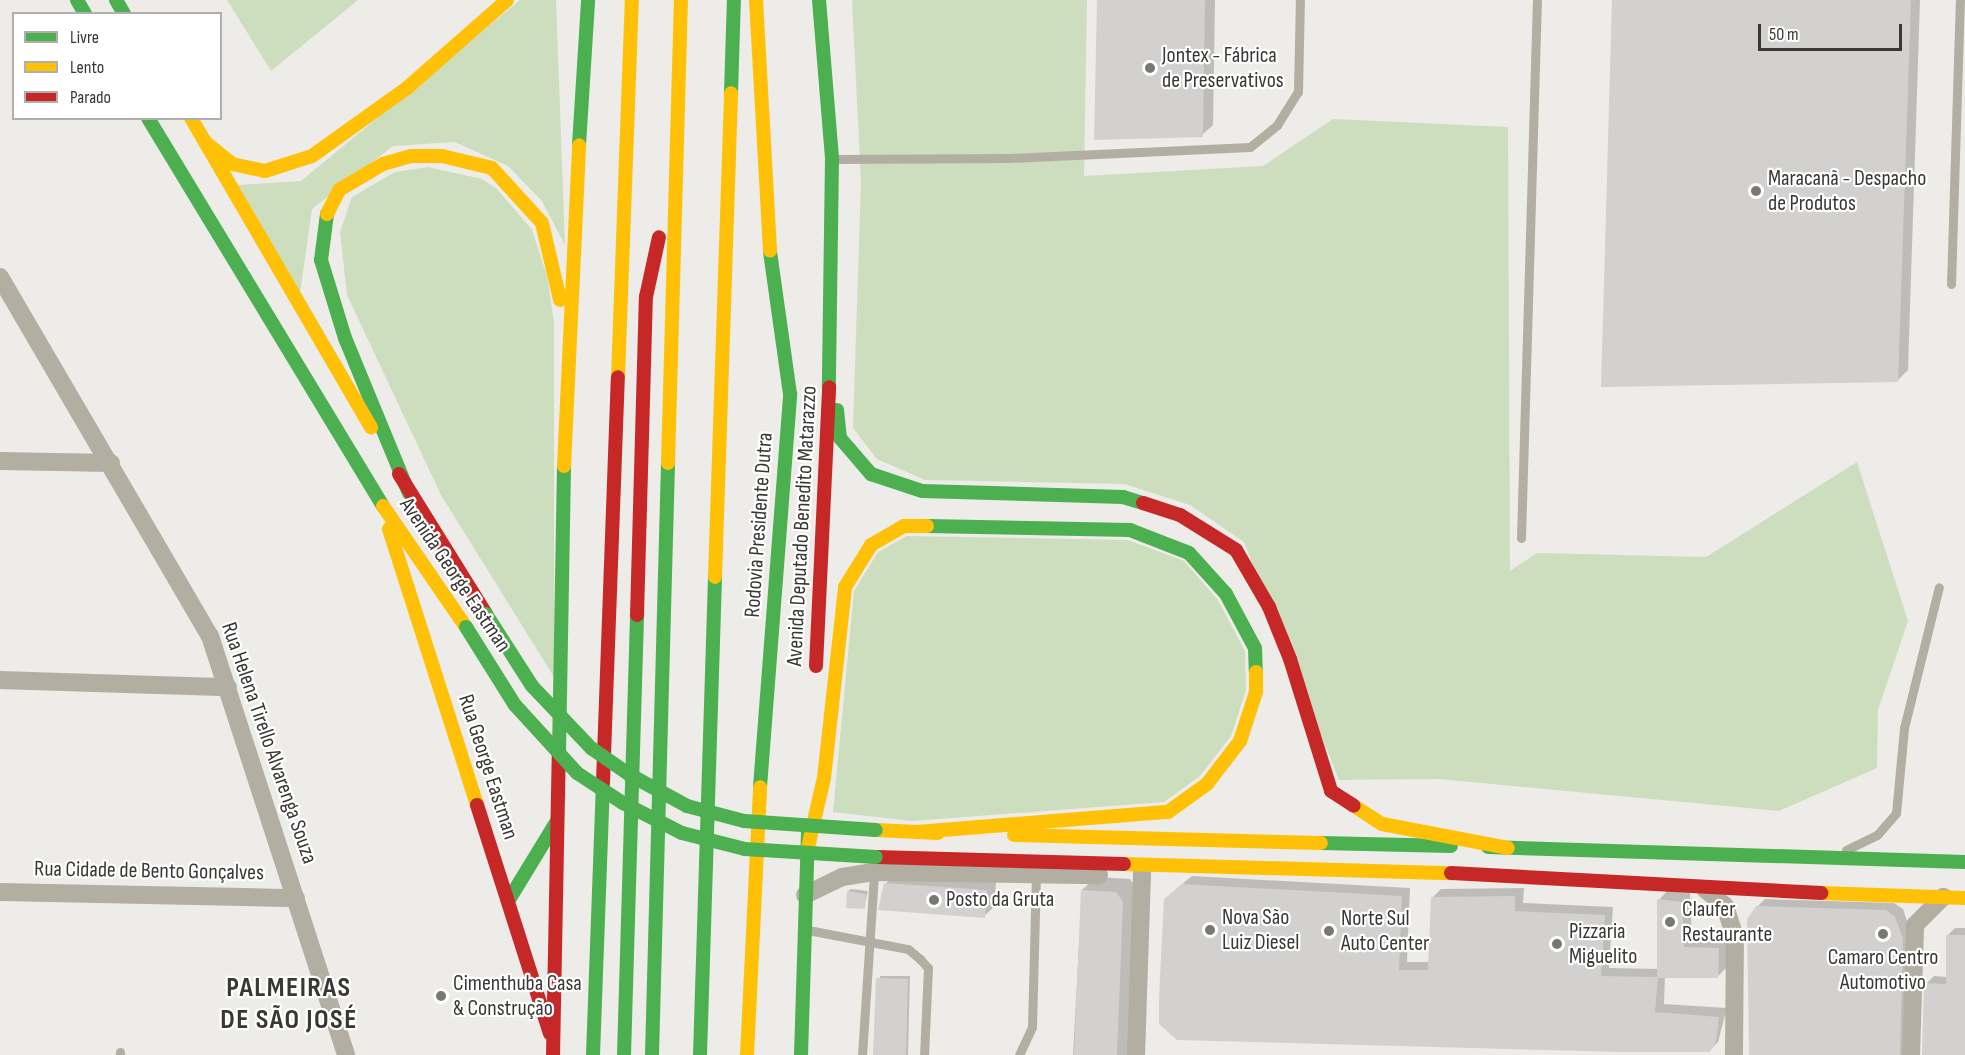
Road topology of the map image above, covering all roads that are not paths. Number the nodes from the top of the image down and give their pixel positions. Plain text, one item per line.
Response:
1 (507, 0) edge
2 (588, 0) edge
3 (632, 0) edge
4 (681, 0) edge
5 (734, 0) edge
6 (756, 0) edge
7 (819, 0) edge
8 (1300, 0) edge
9 (1537, 0) edge
10 (1960, 0) edge
11 (149, 120) edge
12 (192, 120) edge
13 (205, 142) junction
14 (832, 159) junction
15 (676, 165) junction
16 (0, 277) edge
17 (1951, 284) dead end
18 (567, 334) junction
19 (831, 351) junction
20 (0, 461) edge
21 (111, 463) junction
22 (409, 493) junction
23 (381, 503) junction
24 (1521, 538) dead end
25 (1939, 587) dead end
26 (0, 680) edge
27 (815, 685) dead end
28 (228, 687) junction
29 (812, 732) dead end
30 (558, 819) junction
31 (916, 832) junction
32 (1508, 848) junction
33 (807, 852) junction
34 (1837, 854) junction
35 (1965, 862) edge
36 (875, 865) junction
37 (1142, 873) junction
38 (1036, 877) junction
39 (1580, 877) junction
40 (1705, 888) junction
41 (0, 892) edge
42 (805, 895) junction
43 (1943, 897) junction
44 (296, 898) junction
45 (510, 898) junction
46 (1965, 898) edge
47 (806, 929) junction
48 (867, 943) junction
49 (552, 1052) edge
50 (346, 1055) edge
51 (593, 1055) edge
52 (624, 1055) edge
53 (652, 1055) edge
54 (700, 1055) edge
55 (747, 1055) edge
56 (801, 1055) edge
57 (862, 1055) edge
58 (924, 1055) edge
59 (1019, 1055) edge
60 (1136, 1055) edge
61 (1734, 1055) edge
62 (1911, 1055) edge

1 - 13 main road
2 - 18 main road
3 - 51 main road
4 - 15 main road
5 - 54 main road, Rodovia Presidente Dutra
6 - 55 main road, Rodovia Presidente Dutra
7 - 14 main road, Avenida Deputado Benedito Matarazzo
8 - 14 lane
9 - 24 lane
10 - 17 lane
11 - 23 main road, Avenida George Eastman
12 - 13 main road, Avenida George Eastman
13 - 22 main road, Avenida George Eastman
14 - 19 main road, Avenida Deputado Benedito Matarazzo
15 - 52 main road
15 - 53 main road
16 - 21 street, Rua Helena Tirello Alvarenga Souza
18 - 22 main road
18 - 30 main road
19 - 27 main road, Avenida Deputado Benedito Matarazzo
19 - 32 main road
20 - 21 street
21 - 28 street, Rua Helena Tirello Alvarenga Souza
22 - 31 main road, Avenida George Eastman, bridge
23 - 36 main road, Avenida George Eastman, bridge
23 - 45 main road, Rua George Eastman
25 - 34 lane
26 - 28 street
28 - 44 street, Rua Helena Tirello Alvarenga Souza
29 - 33 main road
30 - 45 main road
30 - 49 main road
31 - 32 main road
31 - 33 main road
32 - 34 main road
33 - 42 main road
34 - 35 main road
36 - 38 street
36 - 39 main road, Avenida George Eastman
36 - 42 street
36 - 48 lane
37 - 38 street
37 - 39 street
37 - 60 street
38 - 59 lane
39 - 40 main road, Avenida George Eastman
40 - 43 main road, Avenida George Eastman
40 - 61 street
41 - 44 street, Rua Cidade de Bento Gonçalves
42 - 47 main road
43 - 46 main road, Avenida George Eastman
43 - 62 street
44 - 50 street, Rua Helena Tirello Alvarenga Souza
45 - 49 main road, Rua George Eastman
47 - 48 lane
47 - 56 main road
48 - 57 lane
48 - 58 lane

